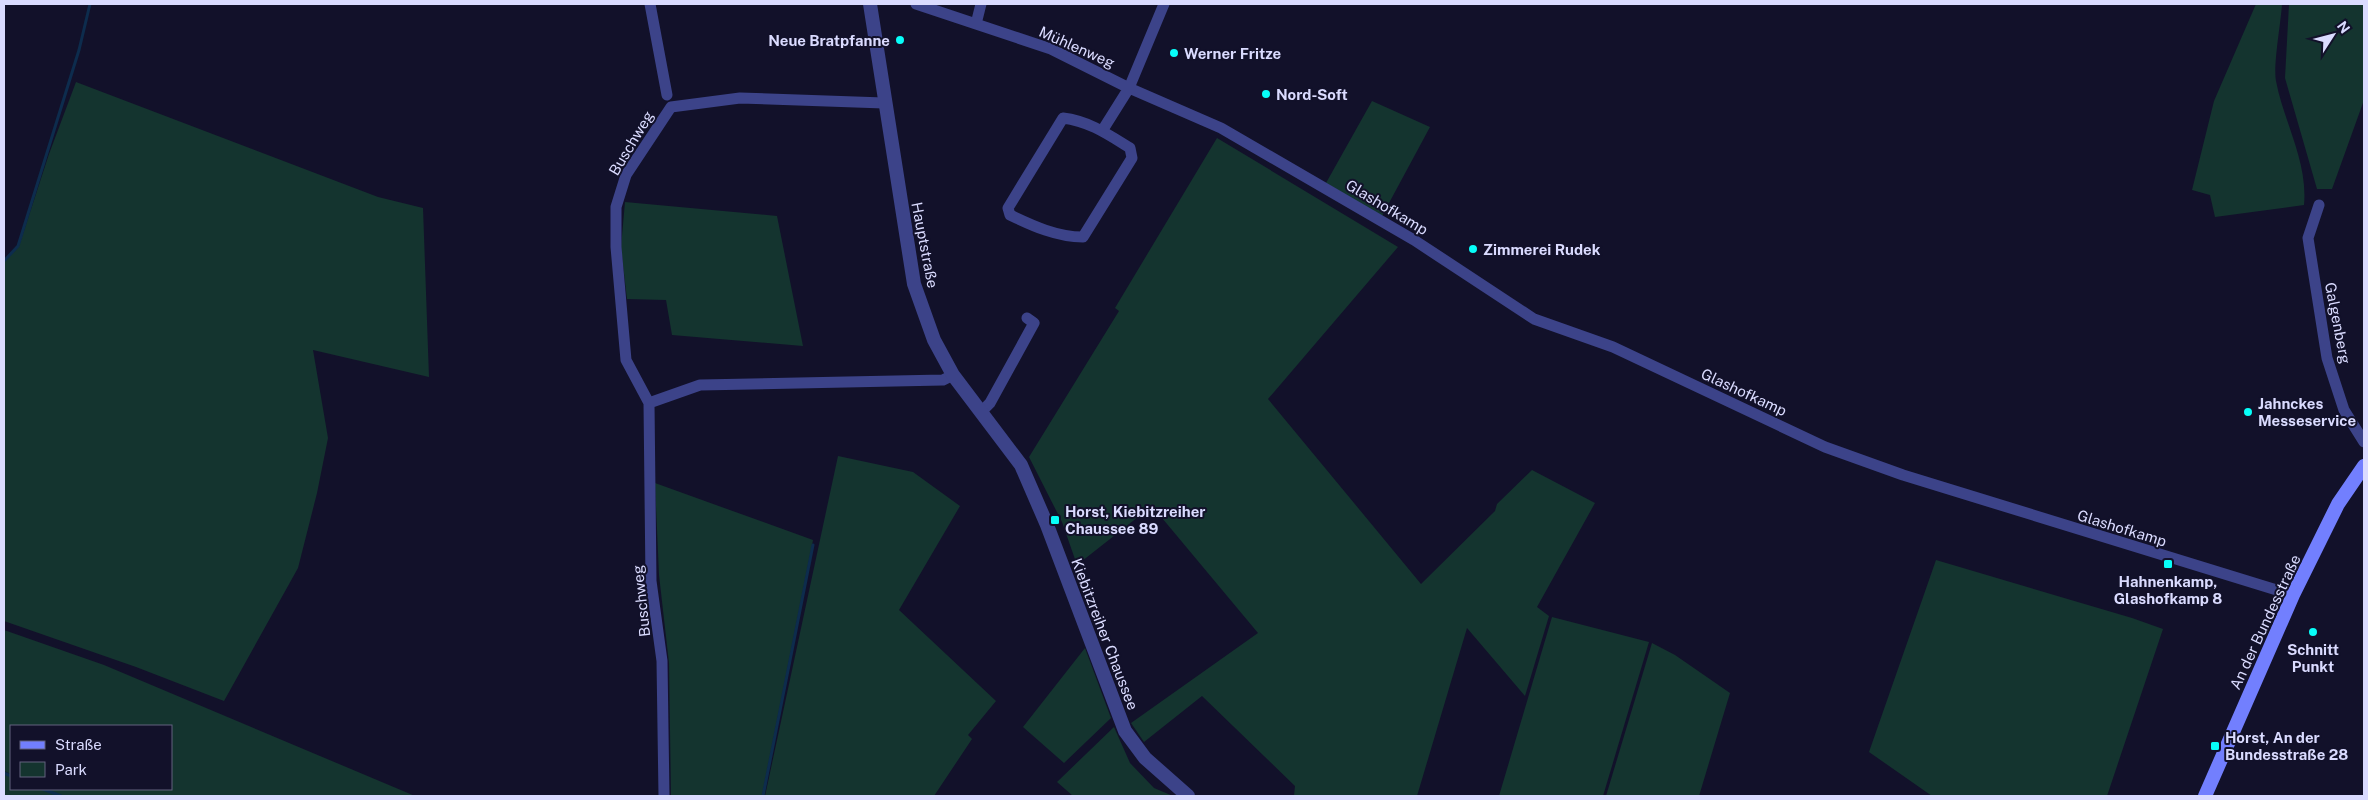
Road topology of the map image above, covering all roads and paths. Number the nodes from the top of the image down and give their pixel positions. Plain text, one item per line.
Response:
1 (650, 4) edge
2 (870, 4) edge
3 (916, 4) edge
4 (982, 4) edge
5 (1164, 4) edge
6 (976, 24) junction
7 (1129, 88) junction
8 (667, 95) dead end
9 (884, 103) junction
10 (1221, 128) joint
11 (1102, 130) junction
12 (2319, 205) dead end
13 (1027, 318) dead end
14 (953, 374) junction
15 (649, 403) junction
16 (981, 412) junction
17 (2364, 442) edge
18 (1021, 465) joint
19 (2364, 466) edge
20 (2293, 595) junction
21 (664, 796) edge
22 (1188, 796) edge
23 (2205, 796) edge

1 - 8 street
2 - 9 street, Hauptstraße
3 - 6 street, Mühlenweg
4 - 6 street
5 - 7 street
6 - 7 street, Mühlenweg
7 - 10 street, Mühlenweg
7 - 11 street
9 - 14 street, Hauptstraße
9 - 15 street, Buschweg
10 - 20 street, Glashofkamp
11 - 11 street
12 - 17 street, Galgenberg
13 - 16 street
14 - 15 street
14 - 16 street, Hauptstraße
15 - 21 street, Buschweg
16 - 18 street, Hauptstraße
18 - 22 street, Kiebitzreiher Chaussee
19 - 20 main road, An der Bundesstraße
20 - 23 main road, An der Bundesstraße

